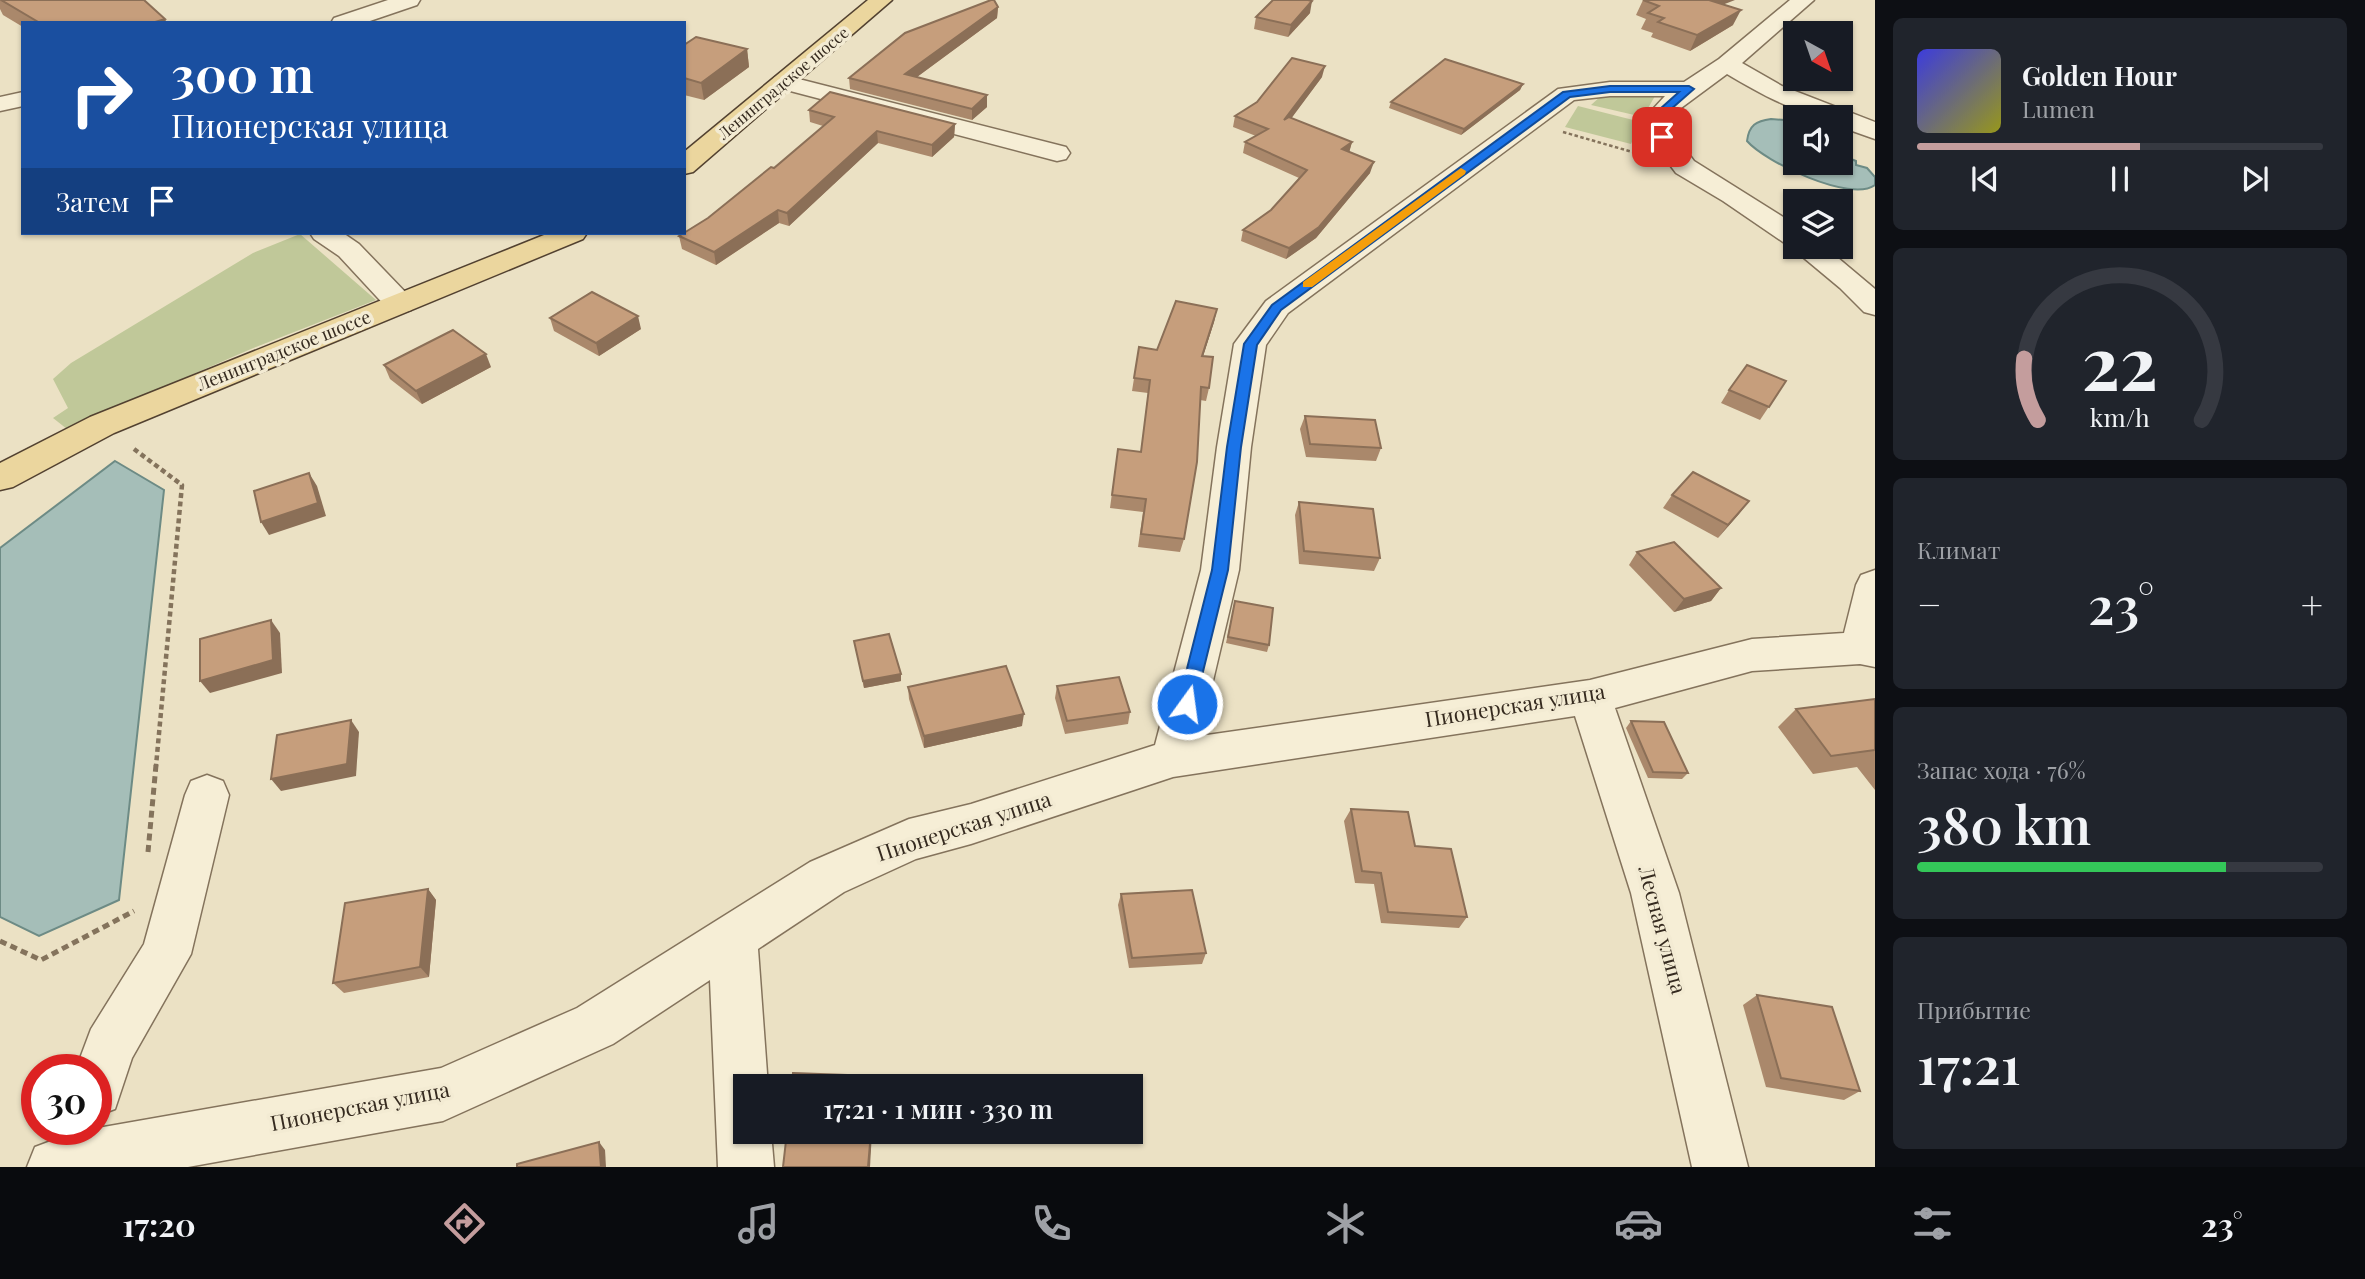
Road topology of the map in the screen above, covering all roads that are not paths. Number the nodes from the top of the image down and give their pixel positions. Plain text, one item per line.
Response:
1 (409, 0) edge
2 (881, 0) edge
3 (1803, 0) edge
4 (348, 21) edge
5 (1727, 64) junction
6 (783, 82) junction
7 (1689, 89) junction
8 (21, 99) edge
9 (0, 104) edge
10 (1807, 105) edge
11 (1853, 123) edge
12 (1875, 131) edge
13 (1057, 153) dead end
14 (686, 164) edge
15 (1783, 229) edge
16 (327, 235) edge
17 (568, 235) edge
18 (1823, 259) edge
19 (400, 304) junction
20 (1875, 306) edge
21 (0, 478) edge
22 (1875, 585) edge
23 (1868, 649) edge
24 (1591, 697) junction
25 (1173, 758) junction
26 (207, 795) dead end
27 (733, 937) junction
28 (107, 1054) edge
29 (72, 1152) edge
30 (746, 1167) edge
31 (1720, 1167) edge

1 - 4 street
2 - 6 main road, Ленинградское шоссе
3 - 5 street
5 - 7 street
5 - 10 street
6 - 13 street
6 - 14 main road, Ленинградское шоссе
7 - 15 street
7 - 25 street
8 - 9 street
11 - 12 street
16 - 19 street
17 - 19 main road, Ленинградское шоссе
18 - 20 street
19 - 21 main road, Ленинградское шоссе
22 - 23 street, Пионерская улица
23 - 24 street, Пионерская улица
24 - 25 street, Пионерская улица
24 - 31 street, Лесная улица
25 - 27 street, Пионерская улица
26 - 28 street
27 - 29 street, Пионерская улица
27 - 30 street

